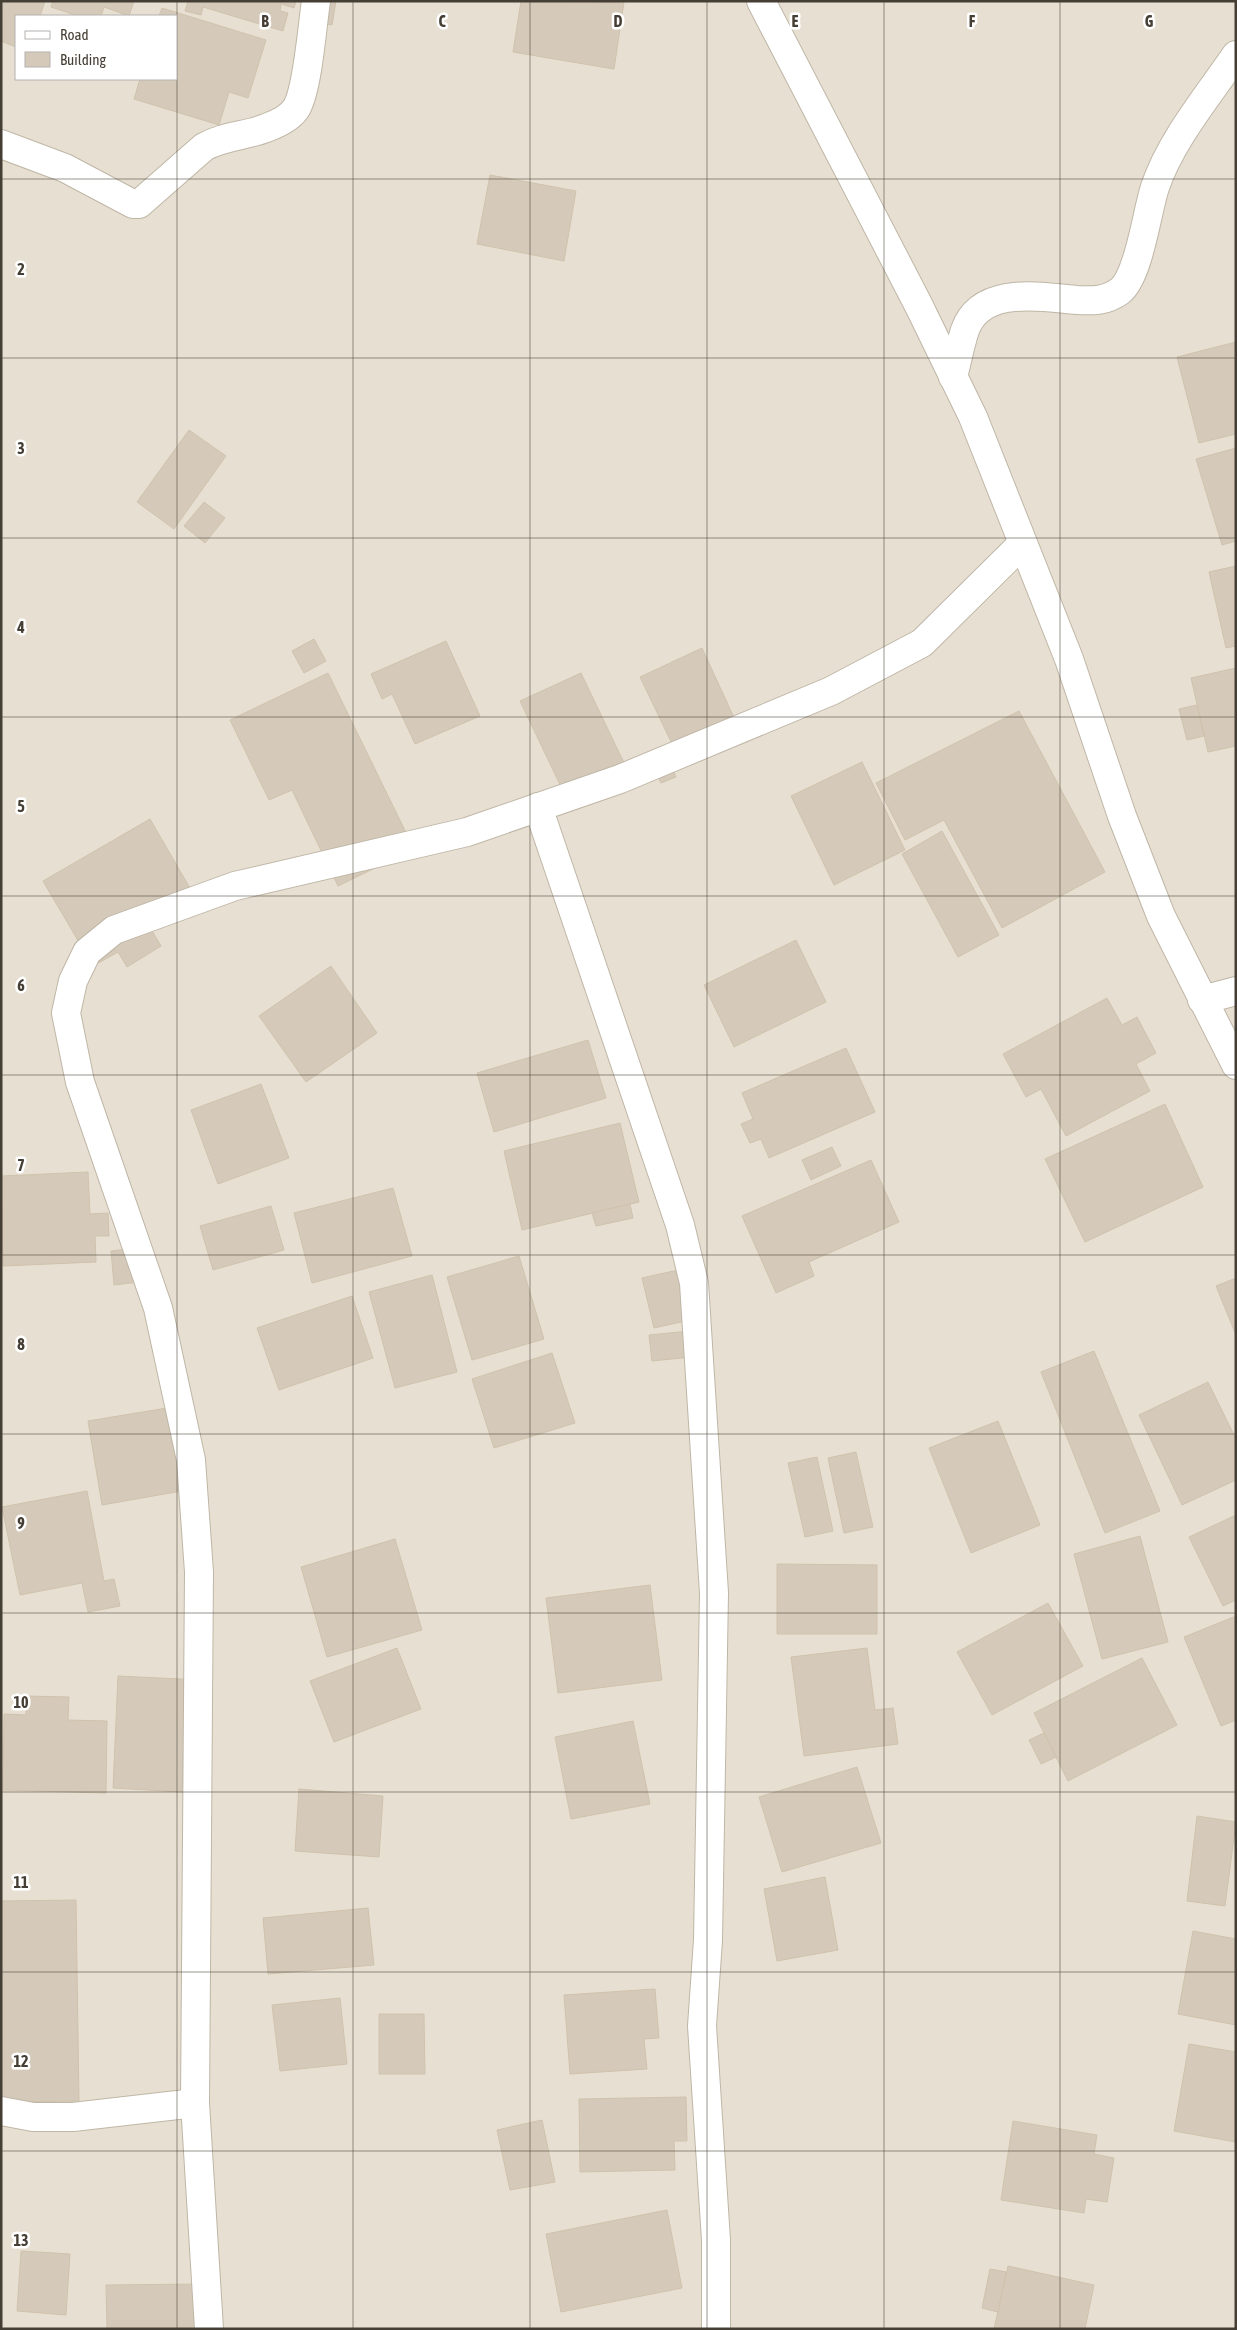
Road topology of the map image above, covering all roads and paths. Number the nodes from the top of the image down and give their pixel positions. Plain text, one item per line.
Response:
1 (316, 1) edge
2 (761, 1) edge
3 (1236, 54) edge
4 (1, 144) edge
5 (953, 378) junction
6 (1022, 544) junction
7 (538, 807) junction
8 (1236, 991) edge
9 (1202, 1000) junction
10 (1236, 1065) edge
11 (195, 2103) junction
12 (1, 2111) edge
13 (209, 2329) edge
14 (716, 2329) edge

1 - 4 street
2 - 5 street
3 - 5 street
5 - 6 street
6 - 7 street
6 - 9 street
7 - 11 street
7 - 14 street
8 - 9 street
9 - 10 street
11 - 12 street
11 - 13 street

